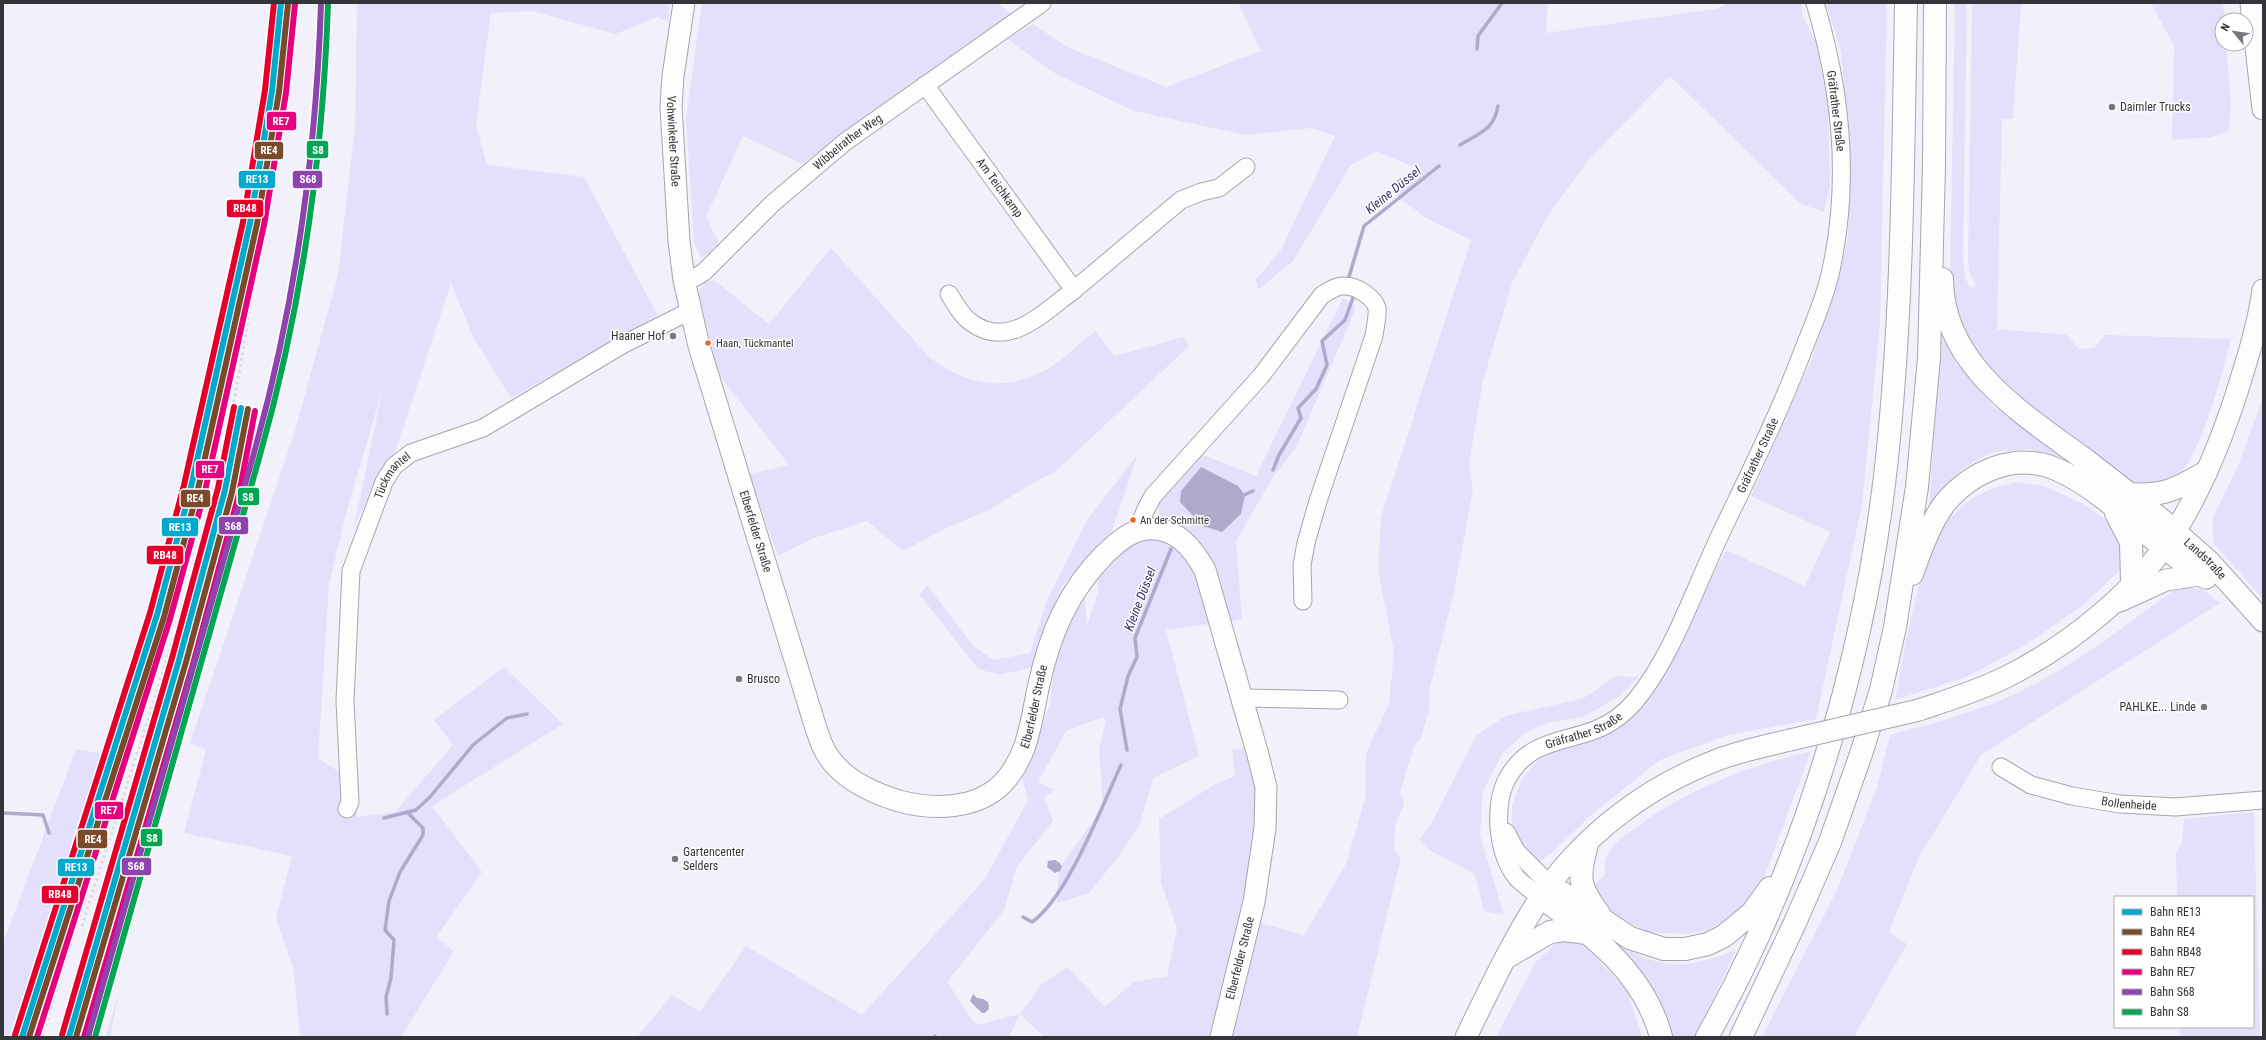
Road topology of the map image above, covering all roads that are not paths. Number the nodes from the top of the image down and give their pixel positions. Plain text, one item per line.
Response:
1 (684, 3) edge
2 (1042, 3) edge
3 (1906, 3) edge
4 (1935, 3) edge
5 (2251, 3) edge
6 (1816, 5) edge
7 (925, 85) junction
8 (2263, 109) edge
9 (1934, 166) junction
10 (1246, 167) dead end
11 (684, 280) junction
12 (1074, 290) junction
13 (2263, 290) edge
14 (948, 294) dead end
15 (690, 310) junction
16 (2206, 472) junction
17 (2130, 494) junction
18 (2113, 507) junction
19 (1138, 530) junction
20 (2169, 539) junction
21 (2199, 575) junction
22 (2132, 583) junction
23 (2232, 589) junction
24 (1303, 601) dead end
25 (2110, 606) junction
26 (2263, 621) edge
27 (1895, 627) junction
28 (1242, 698) junction
29 (1339, 700) dead end
30 (2001, 767) dead end
31 (2263, 800) edge
32 (347, 809) dead end
33 (1587, 844) junction
34 (1786, 866) junction
35 (1545, 891) junction
36 (1594, 926) junction
37 (1507, 957) junction
38 (1221, 1037) edge
39 (1466, 1037) edge
40 (1661, 1037) edge
41 (1708, 1037) edge
42 (1741, 1037) edge

1 - 11 main road, Vohwinkeler Straße
2 - 7 street, Wibbelrather Weg
3 - 34 highway
4 - 9 highway
5 - 8 main road
6 - 35 street, Gräfrather Straße
7 - 11 street, Wibbelrather Weg
7 - 12 street, Am Teichkamp
9 - 17 highway
9 - 27 highway
10 - 12 street
11 - 15 main road, Elberfelder Straße
12 - 14 street
13 - 16 main road
15 - 19 main road, Elberfelder Straße
15 - 32 street, Tückmantel
16 - 17 highway
16 - 20 main road
17 - 20 highway
18 - 20 highway
18 - 22 highway
18 - 27 highway
19 - 24 street
19 - 28 main road, Elberfelder Straße
20 - 21 main road, Landstraße
20 - 22 main road
20 - 23 main road, Landstraße
21 - 23 main road, Landstraße
21 - 25 main road
22 - 25 main road
23 - 26 main road, Landstraße
25 - 33 main road, bridge
27 - 42 highway
28 - 29 street
28 - 38 main road, Elberfelder Straße
30 - 31 street, Bollenheide
33 - 35 main road
33 - 36 highway
34 - 36 highway
34 - 41 highway
35 - 36 highway
35 - 37 main road
36 - 37 highway
36 - 40 highway
37 - 39 main road

